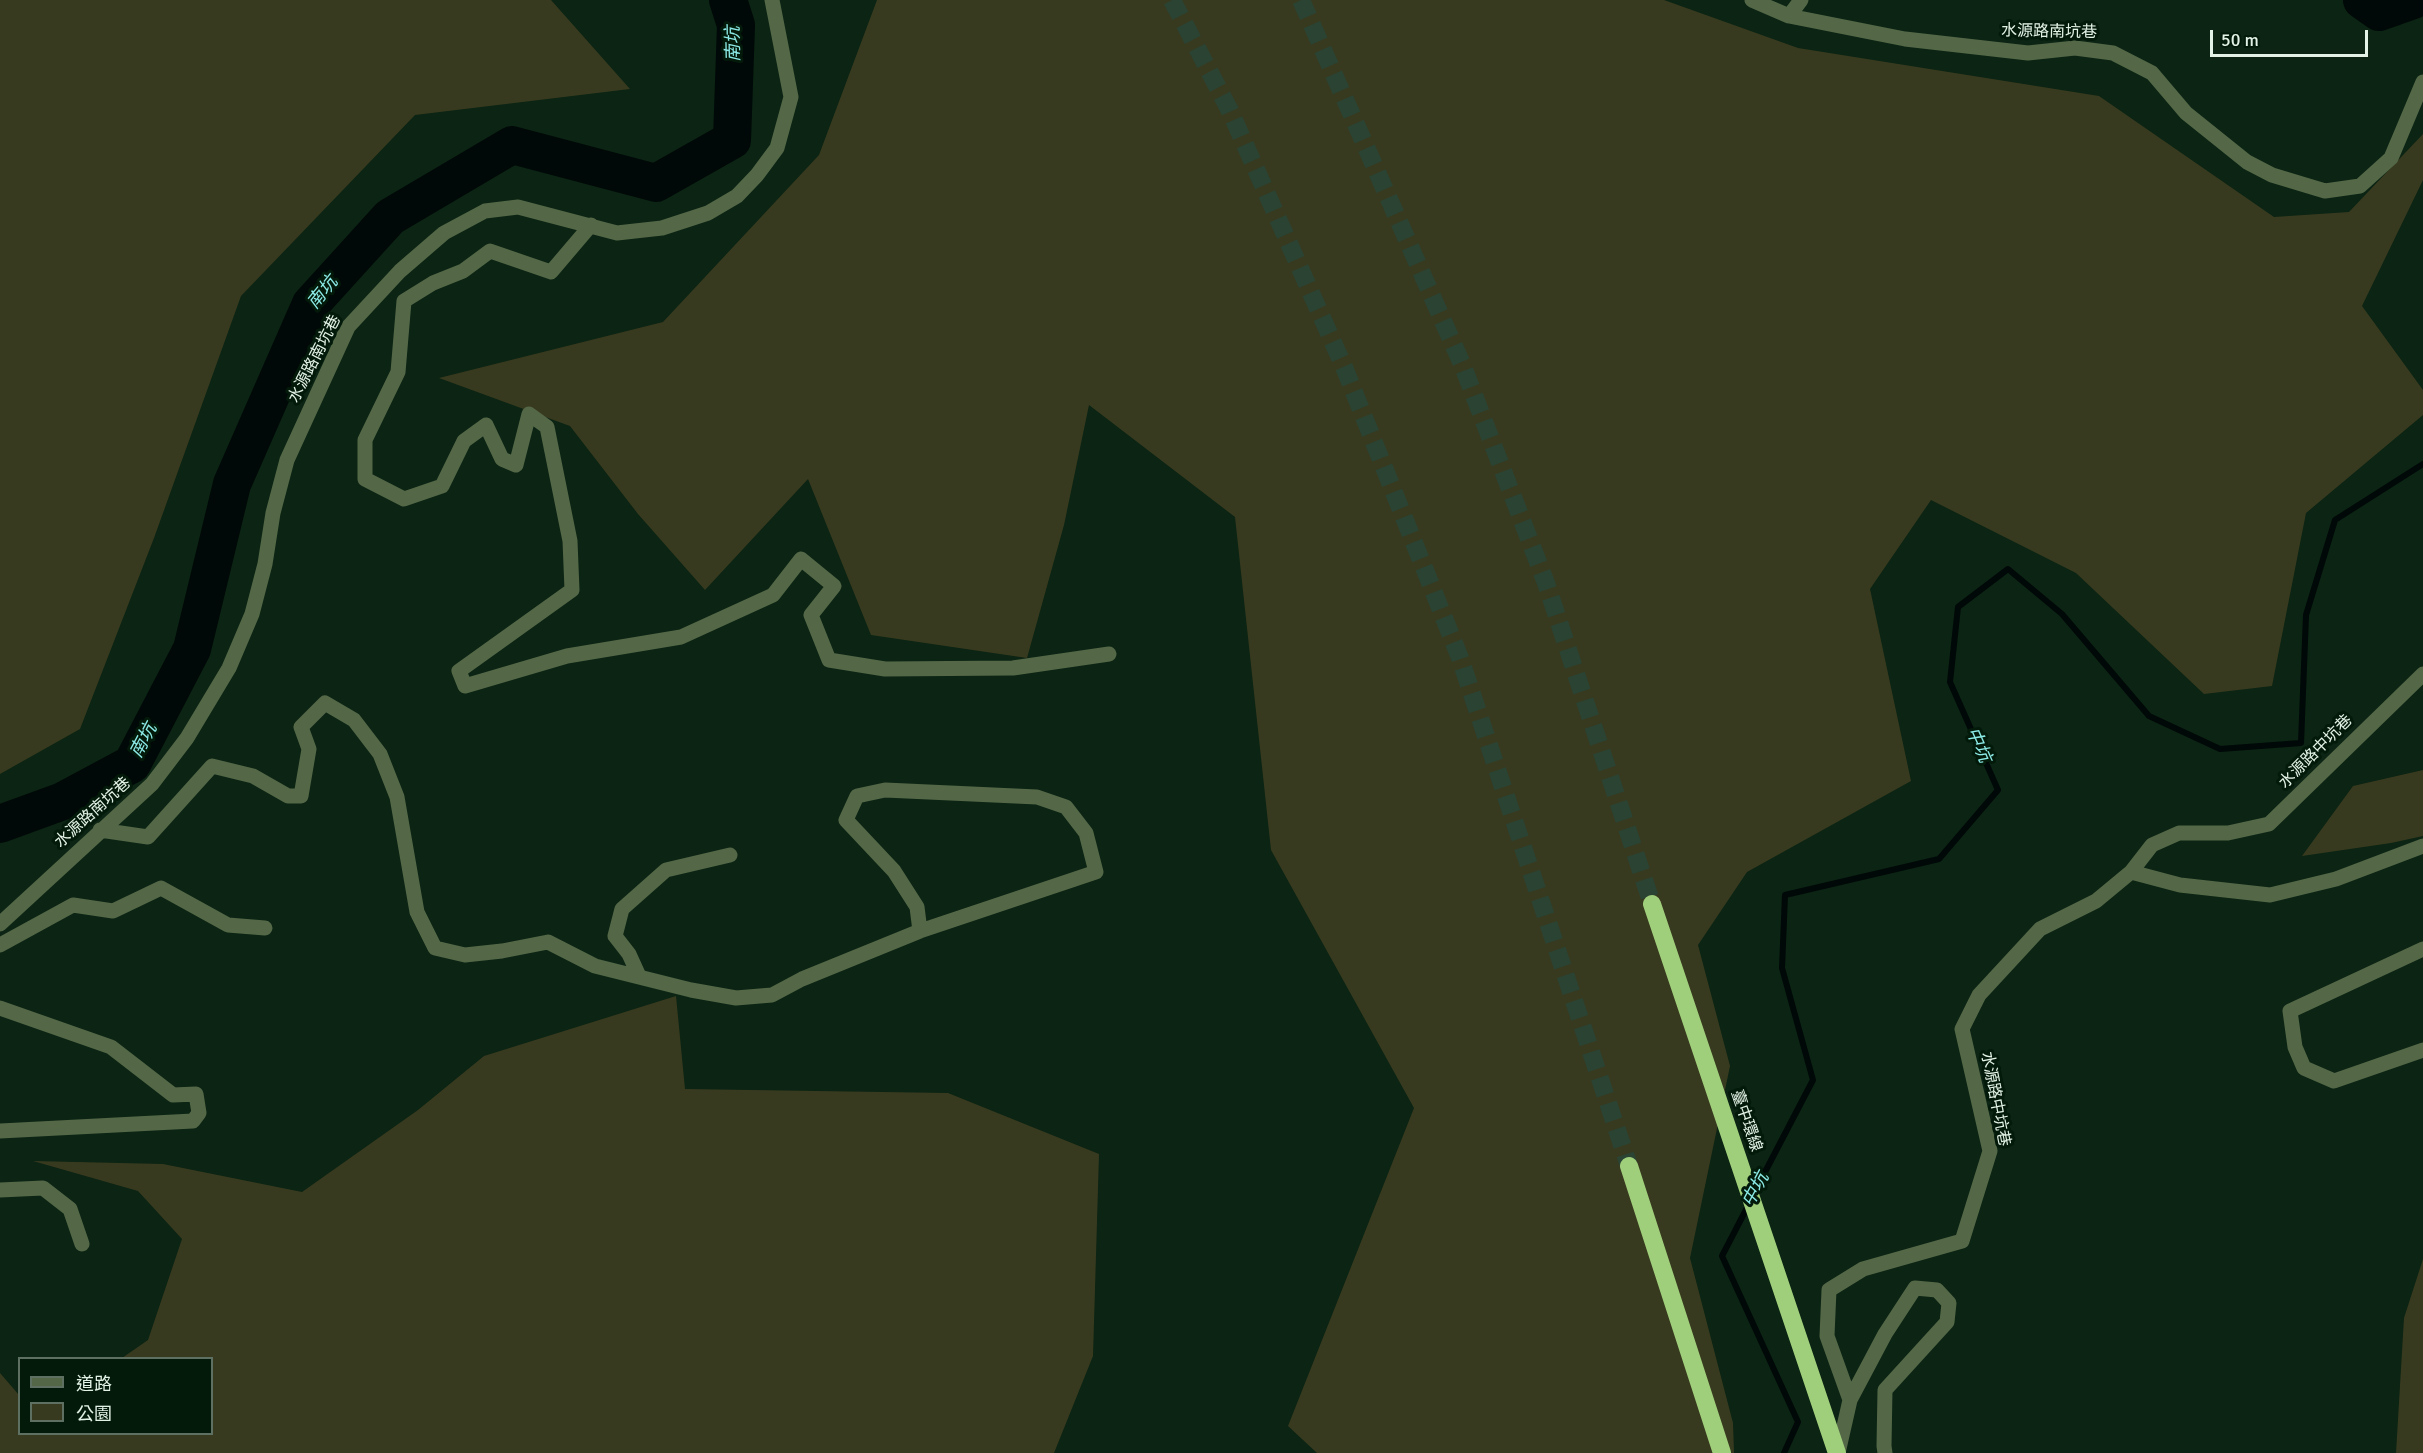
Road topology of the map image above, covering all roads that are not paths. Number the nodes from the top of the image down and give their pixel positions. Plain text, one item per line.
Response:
1 (772, 0) edge
2 (1752, 0) edge
3 (1802, 0) edge
4 (1789, 16) junction
5 (2423, 82) edge
6 (591, 225) junction
7 (1109, 654) dead end
8 (2423, 674) edge
9 (100, 830) junction
10 (2423, 846) edge
11 (730, 855) dead end
12 (2131, 872) junction
13 (1652, 904) tunnel mouth
14 (0, 924) edge
15 (265, 928) dead end
16 (920, 931) junction
17 (0, 945) edge
18 (2423, 949) edge
19 (639, 976) junction
20 (0, 1008) edge
21 (2423, 1050) edge
22 (0, 1131) edge
23 (1629, 1166) tunnel mouth
24 (0, 1190) edge
25 (81, 1244) dead end
26 (1850, 1400) junction
27 (1722, 1453) edge
28 (1838, 1453) edge
29 (1886, 1453) edge

1 - 6 street, 水源路南坑巷
2 - 4 street, 水源路南坑巷
3 - 4 street
4 - 5 street, 水源路南坑巷
6 - 7 street
6 - 9 street, 水源路南坑巷
8 - 12 street, 水源路中坑巷
9 - 14 street, 水源路南坑巷
9 - 19 street
10 - 12 street
11 - 19 street
12 - 26 street, 水源路中坑巷
13 - 28 highway, 臺中環線
15 - 17 street
16 - 16 street
16 - 19 street
18 - 21 street
20 - 22 street
23 - 27 highway
24 - 25 street
26 - 28 street
26 - 29 street

